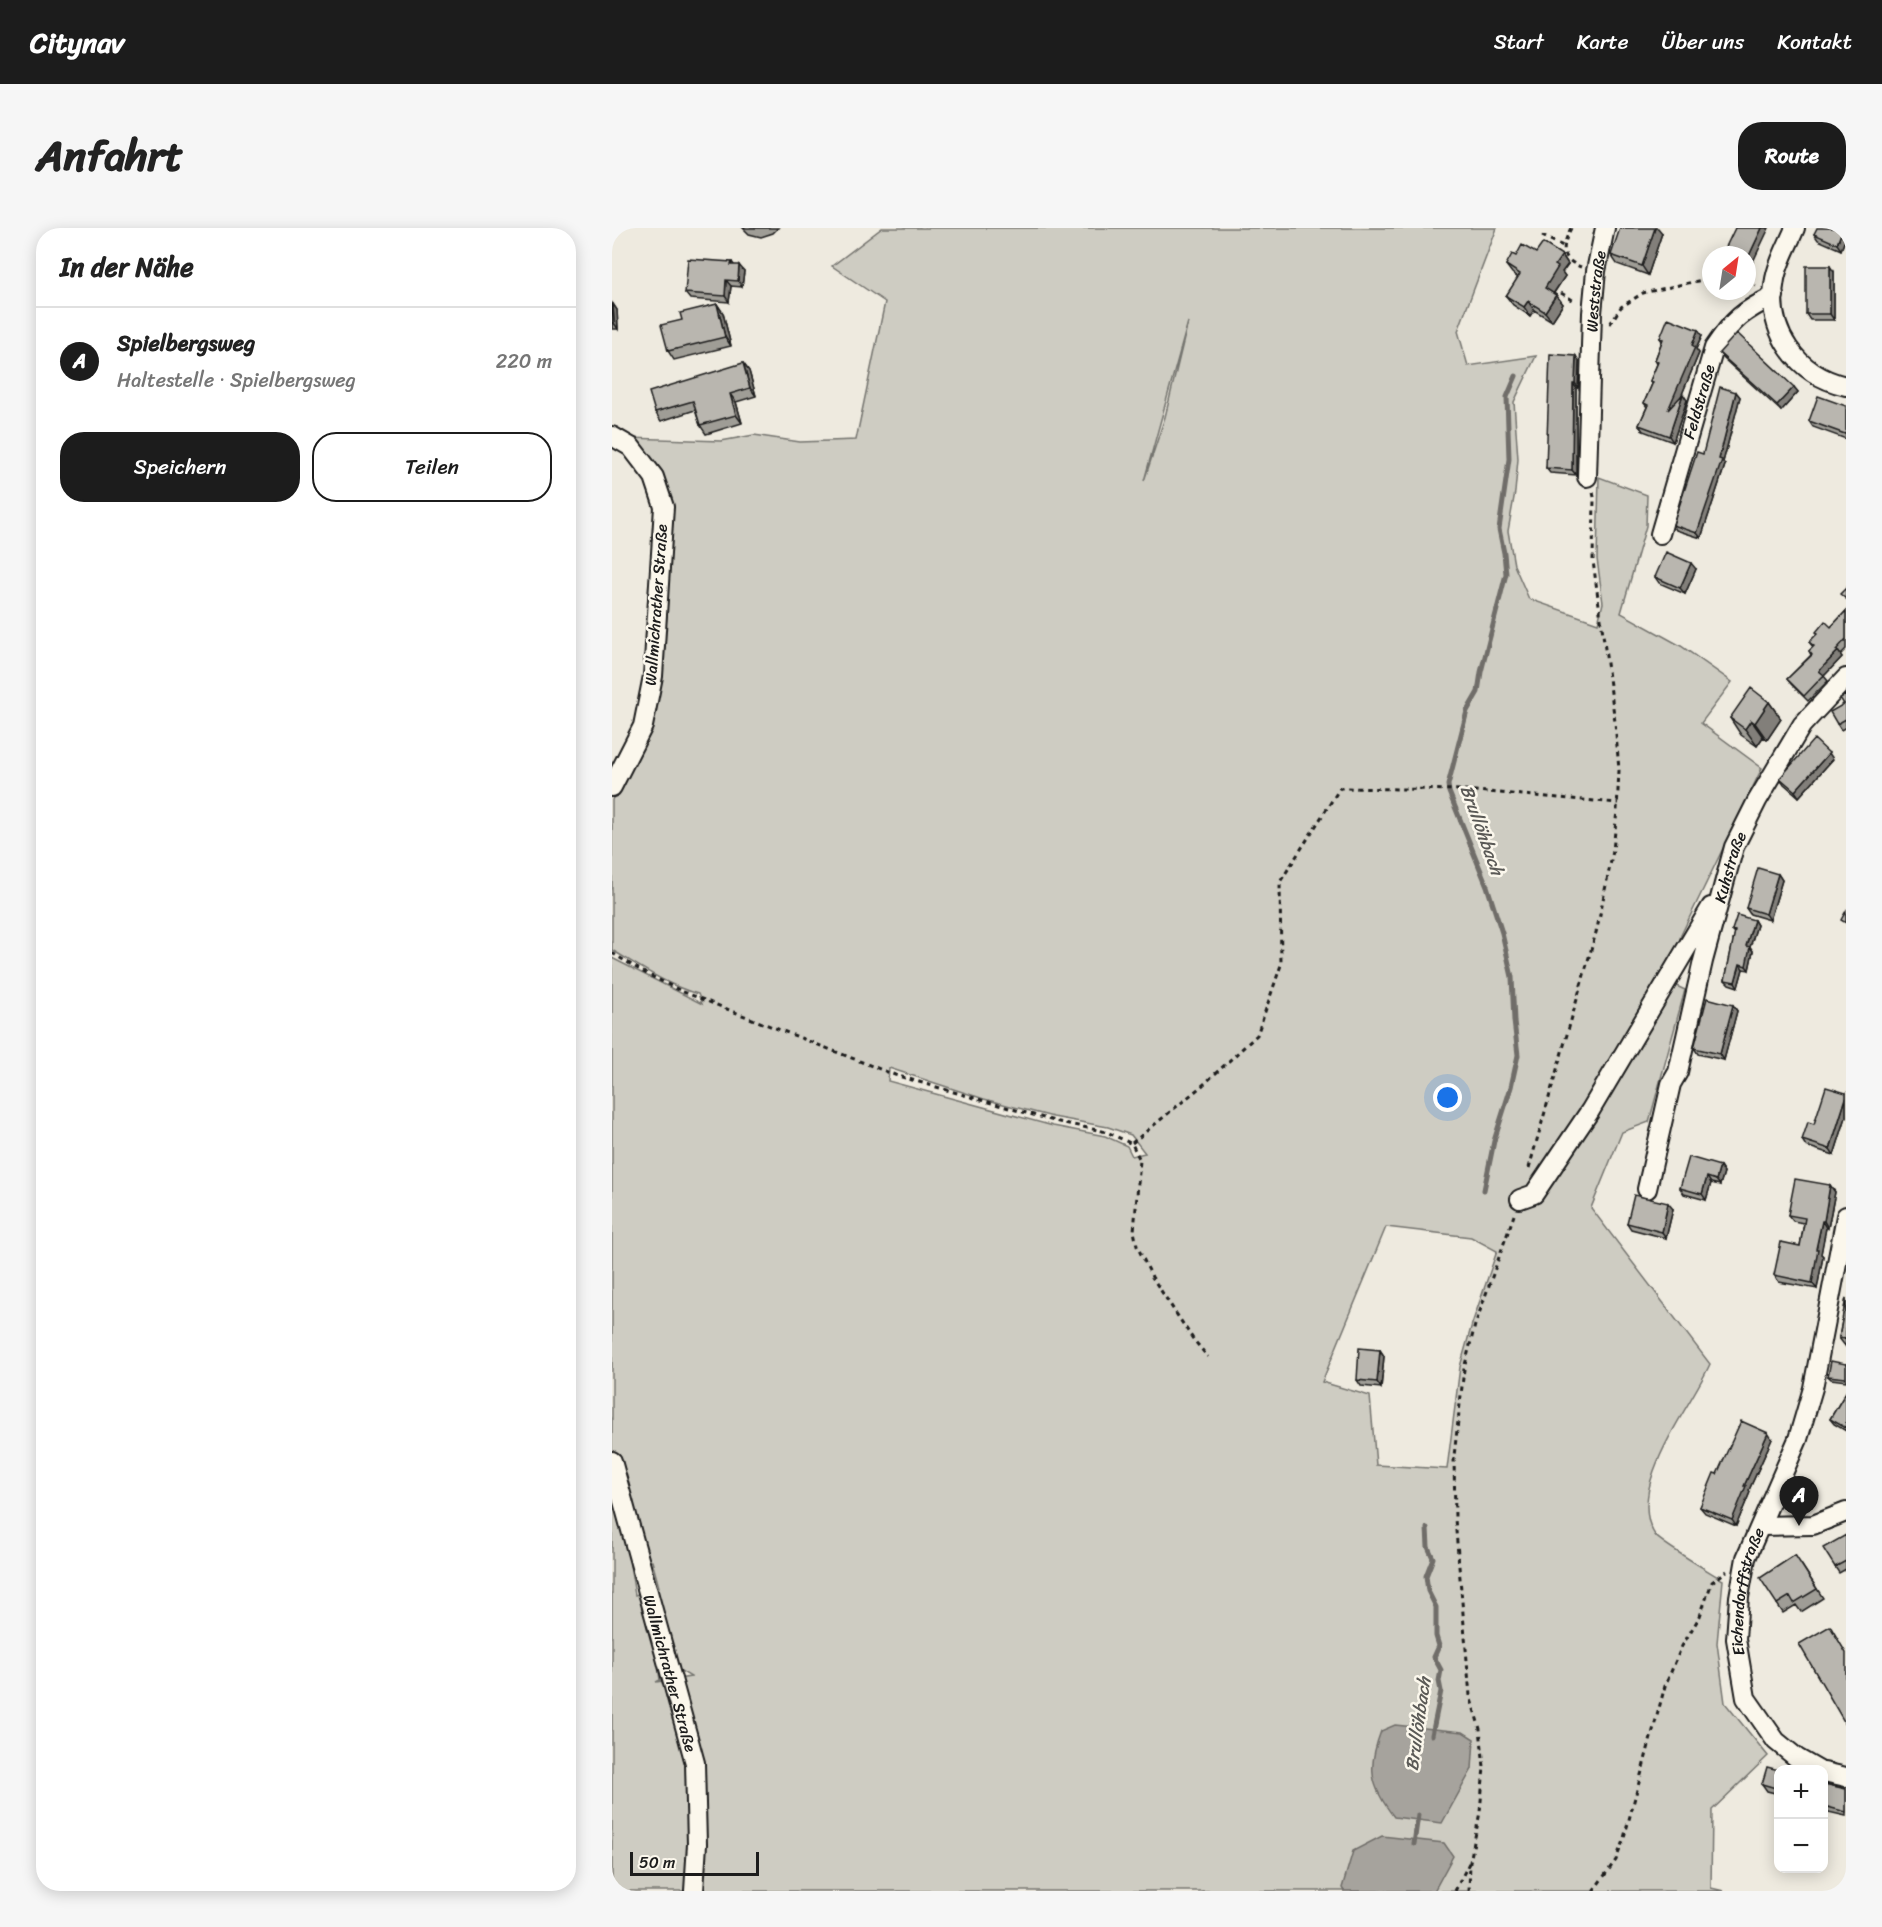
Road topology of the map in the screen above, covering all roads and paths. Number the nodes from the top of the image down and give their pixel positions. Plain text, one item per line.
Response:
1 (1571, 228) edge
2 (1605, 228) edge
3 (1795, 228) edge
4 (1542, 236) dead end
5 (1563, 246) junction
6 (1596, 271) junction
7 (1702, 280) edge
8 (1774, 296) junction
9 (1591, 330) junction
10 (1846, 386) edge
11 (612, 436) edge
12 (1587, 477) joint
13 (1660, 534) dead end
14 (1846, 678) edge
15 (612, 787) edge
16 (1618, 803) junction
17 (1725, 885) junction
18 (612, 953) edge
19 (1131, 1143) junction
20 (1647, 1189) dead end
21 (1520, 1199) junction
22 (1846, 1216) edge
23 (1208, 1357) dead end
24 (612, 1461) edge
25 (1846, 1512) edge
26 (1761, 1526) junction
27 (1746, 1558) junction
28 (1809, 1765) edge
29 (1828, 1773) edge
30 (1846, 1777) edge
31 (1470, 1862) junction
32 (694, 1891) edge
33 (1455, 1891) edge
34 (1470, 1891) edge
35 (1593, 1891) edge

1 - 5 path
2 - 6 street, Weststraße
3 - 8 street
4 - 5 path
5 - 6 path
6 - 9 street, Weststraße
7 - 9 path
8 - 10 street
8 - 13 street, Feldstraße
9 - 12 street, Weststraße
11 - 15 street, Wallmichrather Straße
12 - 16 path
14 - 17 street, Kuhstraße
16 - 19 path
16 - 21 path
17 - 20 street, Kuhstraße
17 - 21 street
18 - 19 path
19 - 23 path
21 - 31 path
22 - 26 street, Eichendorffstraße
24 - 32 street, Wallmichrather Straße
25 - 26 street
26 - 27 street, Eichendorffstraße
27 - 28 street, Eichendorffstraße
27 - 35 path
29 - 30 street
31 - 33 path
31 - 34 path

